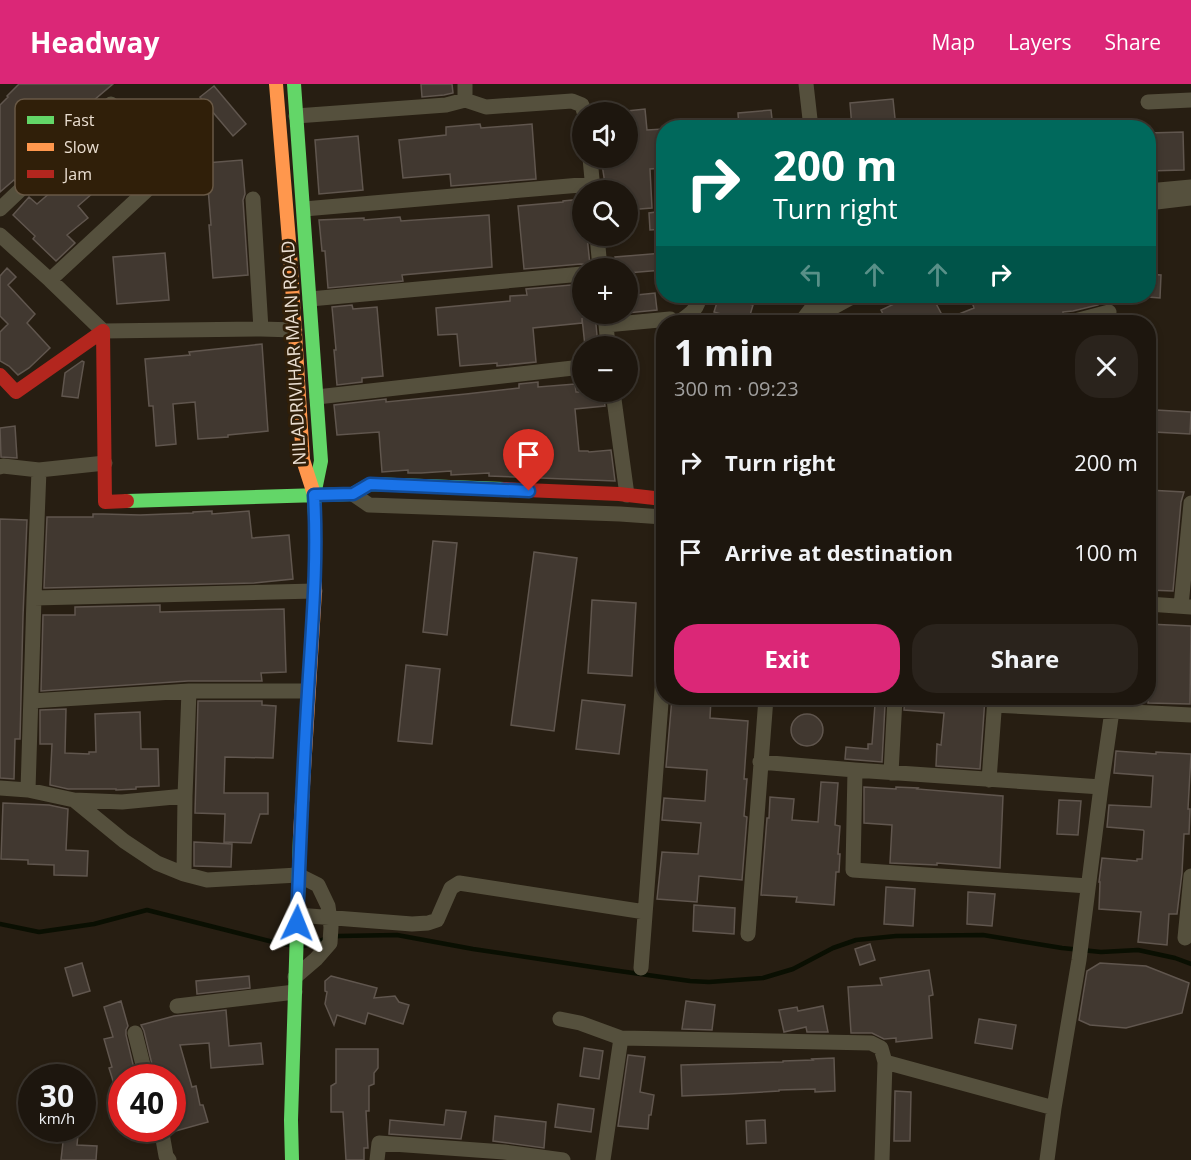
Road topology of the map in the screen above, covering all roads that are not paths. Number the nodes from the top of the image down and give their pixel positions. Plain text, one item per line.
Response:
1 (276, 84) edge
2 (294, 84) edge
3 (806, 84) edge
4 (465, 92) edge
5 (1191, 99) edge
6 (574, 102) edge
7 (1148, 102) dead end
8 (296, 116) junction
9 (810, 120) edge
10 (1191, 187) edge
11 (572, 189) edge
12 (1156, 190) edge
13 (15, 195) edge
14 (142, 195) edge
15 (1191, 198) edge
16 (253, 199) dead end
17 (1156, 202) edge
18 (0, 209) edge
19 (304, 210) junction
20 (0, 235) edge
21 (572, 275) edge
22 (51, 280) junction
23 (310, 299) junction
24 (698, 303) edge
25 (817, 303) edge
26 (841, 303) edge
27 (690, 315) edge
28 (806, 315) edge
29 (826, 315) edge
30 (638, 319) edge
31 (656, 319) edge
32 (261, 329) junction
33 (295, 330) junction
34 (103, 331) junction
35 (572, 368) edge
36 (0, 375) edge
37 (317, 397) junction
38 (614, 402) edge
39 (105, 464) junction
40 (0, 467) edge
41 (39, 470) junction
42 (353, 494) junction
43 (314, 495) junction
44 (627, 495) junction
45 (656, 498) edge
46 (1191, 502) edge
47 (656, 517) edge
48 (315, 591) junction
49 (34, 598) junction
50 (1156, 605) edge
51 (1186, 607) edge
52 (308, 691) junction
53 (189, 692) junction
54 (31, 701) junction
55 (661, 705) edge
56 (765, 705) edge
57 (895, 705) edge
58 (994, 705) edge
59 (1041, 705) edge
60 (1112, 711) junction
61 (1191, 716) edge
62 (760, 762) junction
63 (855, 770) junction
64 (891, 772) junction
65 (989, 780) junction
66 (1101, 787) junction
67 (0, 788) edge
68 (28, 790) junction
69 (185, 796) junction
70 (74, 800) junction
71 (184, 874) junction
72 (298, 875) junction
73 (1088, 886) junction
74 (1191, 887) edge
75 (645, 912) junction
76 (330, 918) junction
77 (297, 919) junction
78 (748, 934) dead end
79 (1185, 938) dead end
80 (641, 968) dead end
81 (295, 985) junction
82 (177, 1006) dead end
83 (560, 1019) dead end
84 (135, 1033) dead end
85 (621, 1038) junction
86 (885, 1062) junction
87 (143, 1064) edge
88 (1054, 1108) junction
89 (164, 1142) edge
90 (169, 1160) edge
91 (292, 1160) edge
92 (377, 1160) edge
93 (562, 1160) edge
94 (603, 1160) edge
95 (882, 1160) edge
96 (1047, 1160) edge

1 - 33 street
2 - 8 street, NILADRIVIHAR MAIN ROAD
3 - 9 street
4 - 6 street
4 - 8 street
5 - 7 street
8 - 19 street, NILADRIVIHAR MAIN ROAD
10 - 12 street
11 - 19 street
13 - 18 street
14 - 22 street
15 - 17 street
16 - 32 street
19 - 23 street, NILADRIVIHAR MAIN ROAD
20 - 22 street
21 - 23 street
22 - 34 street
23 - 37 street, NILADRIVIHAR MAIN ROAD
24 - 27 street
25 - 28 street
26 - 29 street
30 - 31 street
32 - 33 street
32 - 34 street
33 - 43 street
34 - 36 street
34 - 39 street
35 - 37 street
37 - 43 street, NILADRIVIHAR MAIN ROAD
38 - 44 street
39 - 41 street
39 - 43 street
40 - 41 street
41 - 49 street
42 - 43 street
42 - 44 street
42 - 47 street
43 - 48 street, NILADRIVIHAR MAIN ROAD
44 - 45 street
46 - 51 street
48 - 49 street
48 - 52 street, NILADRIVIHAR MAIN ROAD
49 - 54 street
50 - 51 street
52 - 53 street
52 - 72 street, NILADRIVIHAR MAIN ROAD
53 - 54 street
53 - 69 street
54 - 68 street
55 - 75 street
56 - 62 street
57 - 64 street
58 - 65 street
59 - 60 street
60 - 61 street
60 - 66 street
62 - 63 street
62 - 78 street
63 - 64 street
63 - 73 street
64 - 65 street
65 - 66 street
66 - 73 street
67 - 68 street
68 - 70 street
69 - 70 street
69 - 71 street
70 - 71 street
71 - 72 street
72 - 76 street
72 - 77 street, NILADRIVIHAR MAIN ROAD
73 - 88 street
74 - 79 street
75 - 76 street
75 - 80 street
76 - 77 street
76 - 81 street
77 - 81 street, NILADRIVIHAR MAIN ROAD
81 - 82 street
81 - 91 street, NILADRIVIHAR MAIN ROAD
83 - 85 street
84 - 87 street
85 - 86 street
85 - 94 street
86 - 88 street
86 - 95 street
88 - 96 street
89 - 90 street
92 - 93 street

